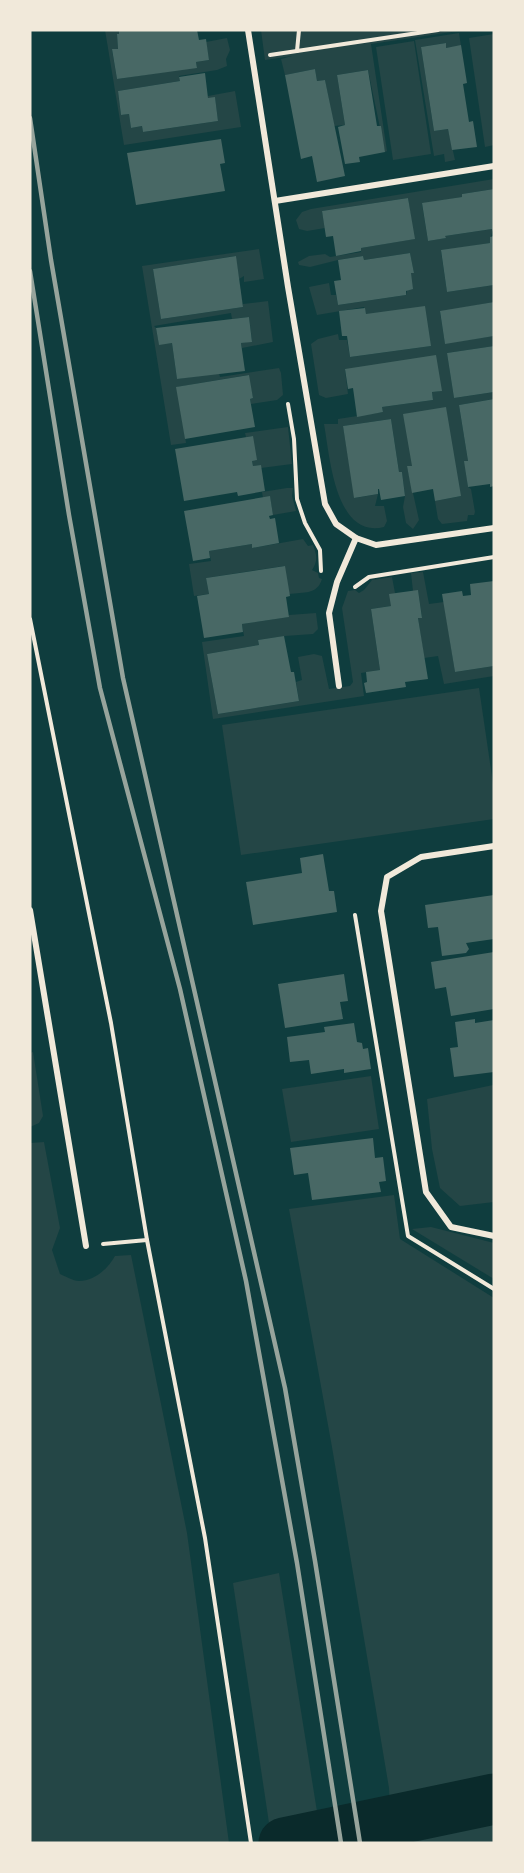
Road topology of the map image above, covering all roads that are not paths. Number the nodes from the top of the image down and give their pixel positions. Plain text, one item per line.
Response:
1 (248, 30) edge
2 (494, 166) edge
3 (275, 201) junction
4 (494, 528) edge
5 (356, 538) junction
6 (339, 686) dead end
7 (494, 846) edge
8 (30, 910) edge
9 (494, 1236) edge
10 (86, 1246) road end

1 - 3 street
2 - 3 street
3 - 5 street
4 - 5 street
5 - 6 street
7 - 9 street
8 - 10 street

